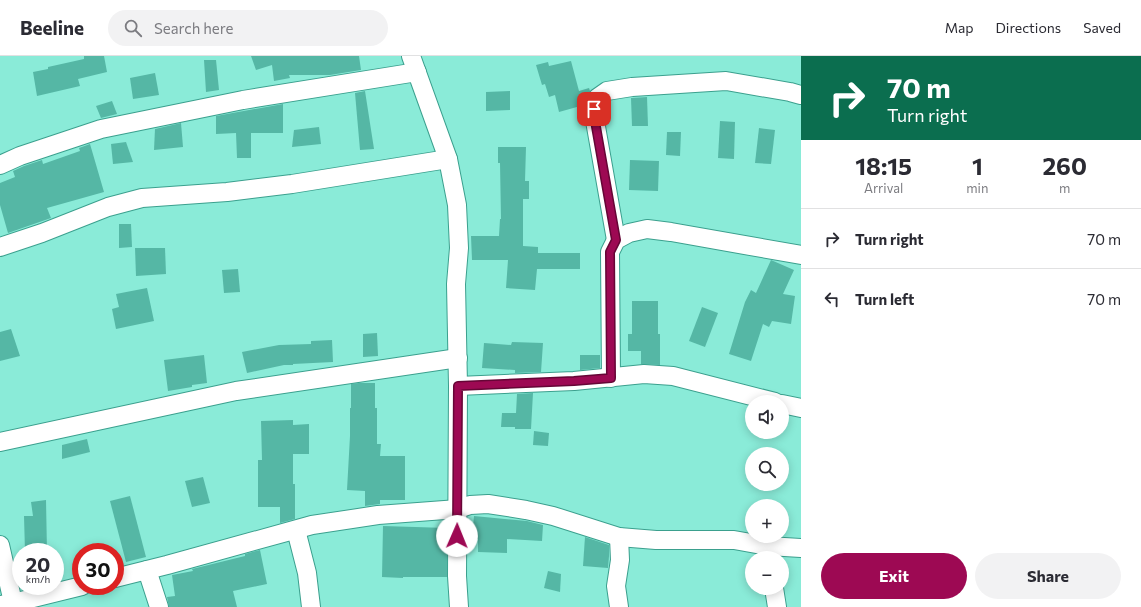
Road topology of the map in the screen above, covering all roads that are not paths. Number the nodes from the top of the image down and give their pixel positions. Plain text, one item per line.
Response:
1 (414, 64) edge
2 (801, 95) edge
3 (448, 159) junction
4 (0, 165) edge
5 (616, 240) junction
6 (0, 247) edge
7 (801, 256) edge
8 (458, 358) junction
9 (611, 378) junction
10 (458, 386) junction
11 (748, 395) edge
12 (789, 405) edge
13 (801, 408) edge
14 (0, 442) edge
15 (458, 509) junction
16 (296, 530) junction
17 (619, 536) junction
18 (0, 545) edge
19 (801, 548) edge
20 (766, 551) edge
21 (777, 551) edge
22 (147, 570) junction
23 (124, 576) edge
24 (72, 589) edge
25 (775, 595) edge
26 (9, 605) edge
27 (159, 607) edge
28 (311, 607) edge
29 (459, 607) edge
30 (619, 607) edge
31 (777, 607) edge

1 - 3 street
1 - 4 street
2 - 5 street
3 - 6 street
3 - 8 street
5 - 7 street
5 - 9 street
8 - 10 street
8 - 14 street
9 - 10 street
9 - 11 street
10 - 15 street
12 - 13 street
15 - 16 street
15 - 17 street
15 - 29 street
16 - 22 street
16 - 28 street
17 - 20 street
17 - 30 street
18 - 26 street
19 - 21 street
22 - 23 street
22 - 27 street
24 - 26 street
25 - 31 street

